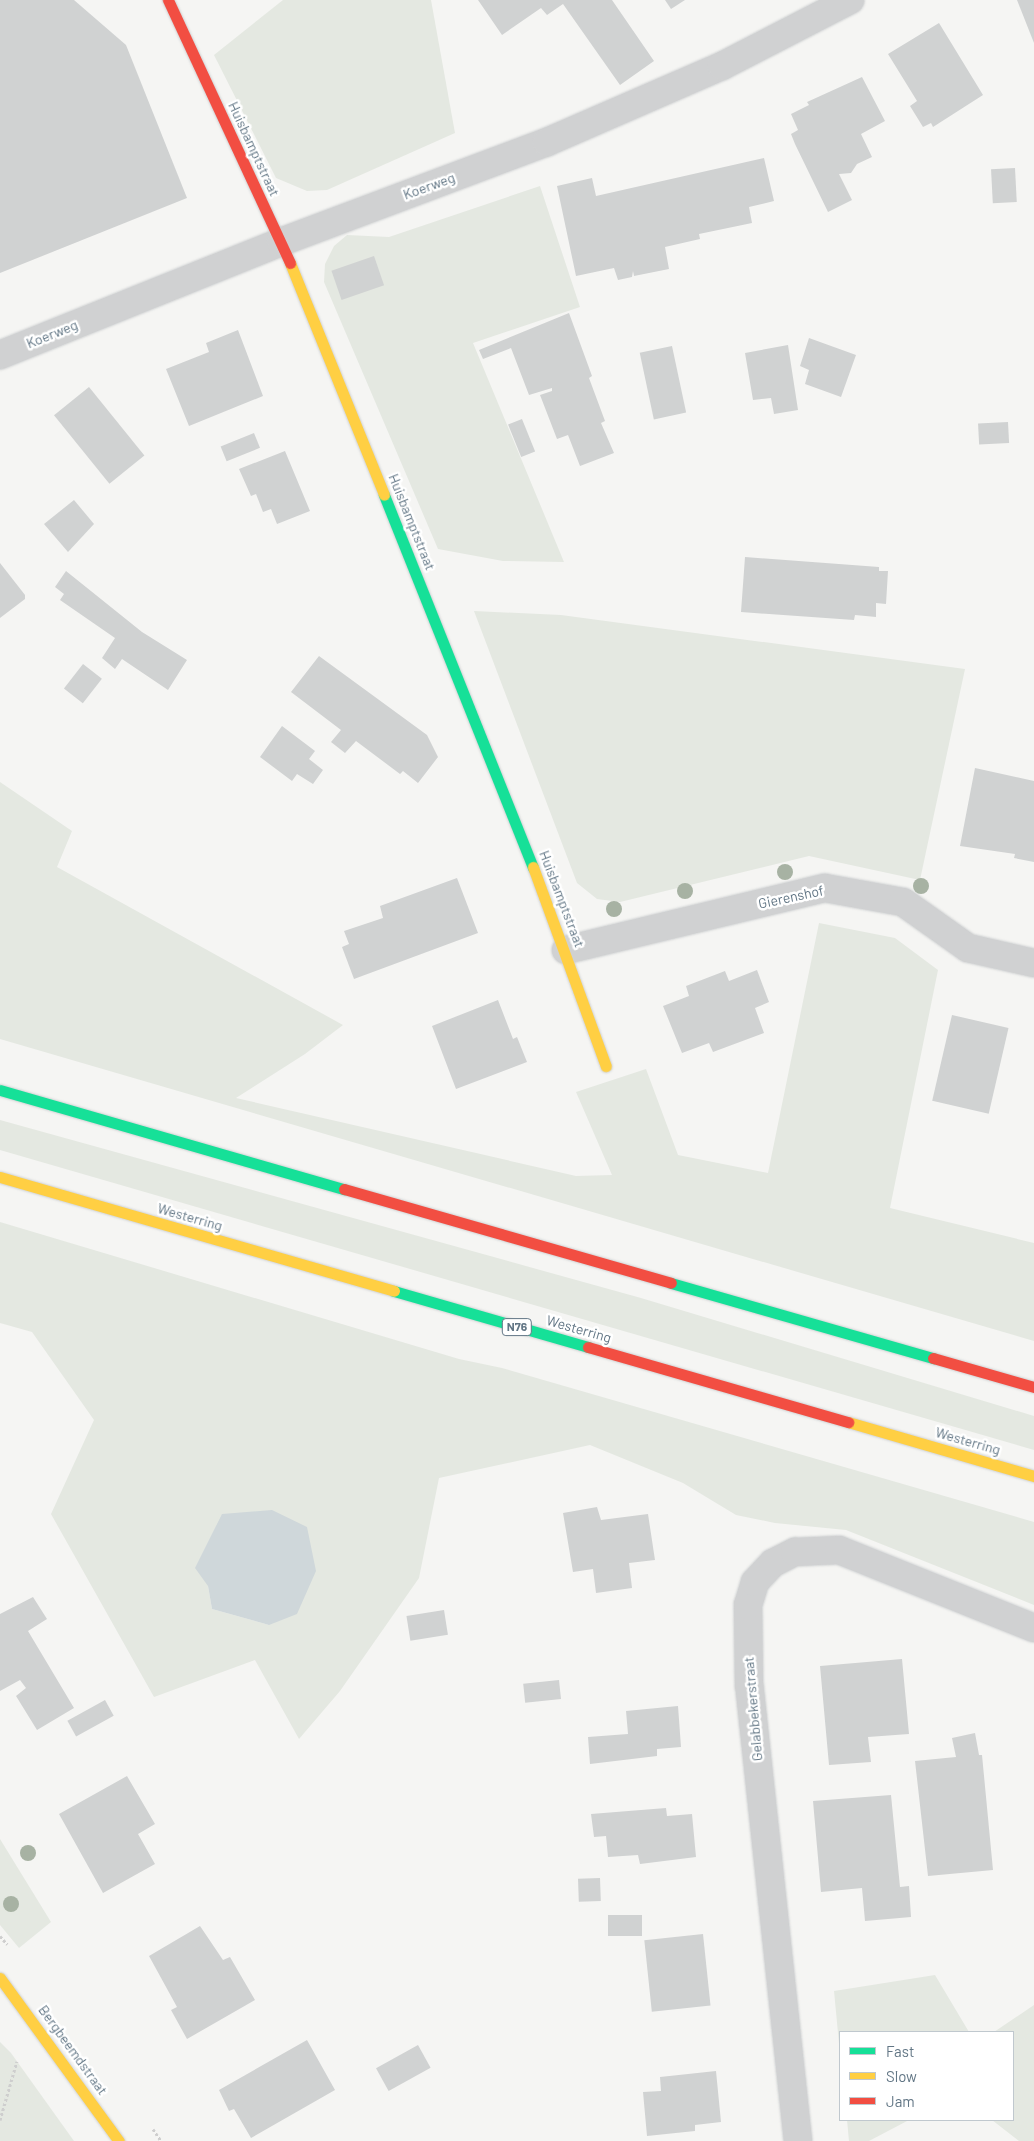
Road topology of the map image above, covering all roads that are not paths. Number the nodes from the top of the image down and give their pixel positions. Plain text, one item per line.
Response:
1 (168, 0) edge
2 (850, 0) edge
3 (281, 242) junction
4 (0, 355) edge
5 (566, 950) junction
6 (1034, 963) edge
7 (606, 1066) dead end
8 (0, 1090) edge
9 (0, 1177) edge
10 (1034, 1387) edge
11 (1034, 1476) edge
12 (1034, 1628) edge
13 (0, 1978) edge
14 (119, 2141) edge
15 (798, 2141) edge

1 - 3 main road, Huisbamptstraat
2 - 3 street, Koerweg
3 - 4 street, Koerweg
3 - 5 main road, Huisbamptstraat
5 - 6 street, Gierenshof
5 - 7 main road, Huisbamptstraat
8 - 10 main road
9 - 11 main road, Westerring / N76
12 - 15 street, Gelabbekerstraat
13 - 14 main road, Bergbeemdstraat

